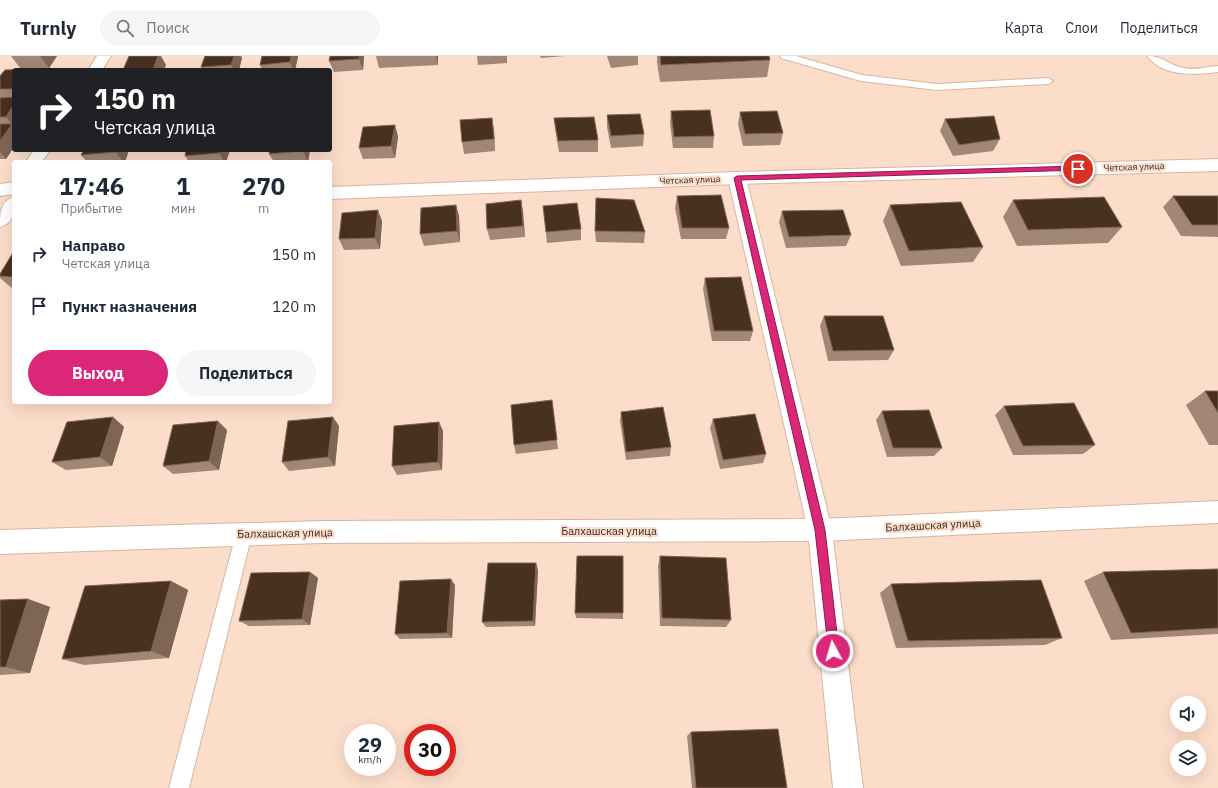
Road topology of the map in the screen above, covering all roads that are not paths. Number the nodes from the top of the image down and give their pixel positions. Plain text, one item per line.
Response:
1 (104, 56) edge
2 (785, 56) edge
3 (1152, 56) edge
4 (96, 68) edge
5 (1218, 69) edge
6 (1048, 81) dead end
7 (1218, 165) edge
8 (737, 178) junction
9 (12, 188) edge
10 (0, 190) edge
11 (332, 192) edge
12 (12, 206) edge
13 (0, 221) edge
14 (1218, 512) edge
15 (820, 530) junction
16 (244, 534) junction
17 (0, 542) edge
18 (178, 788) edge
19 (848, 788) edge

1 - 4 street
2 - 6 lane
3 - 5 lane
7 - 8 street, Четская улица
8 - 11 street, Четская улица
8 - 15 street
9 - 10 street
12 - 13 street
14 - 15 street, Балхашская улица
15 - 16 street, Балхашская улица
15 - 19 street
16 - 17 street, Балхашская улица
16 - 18 lane

